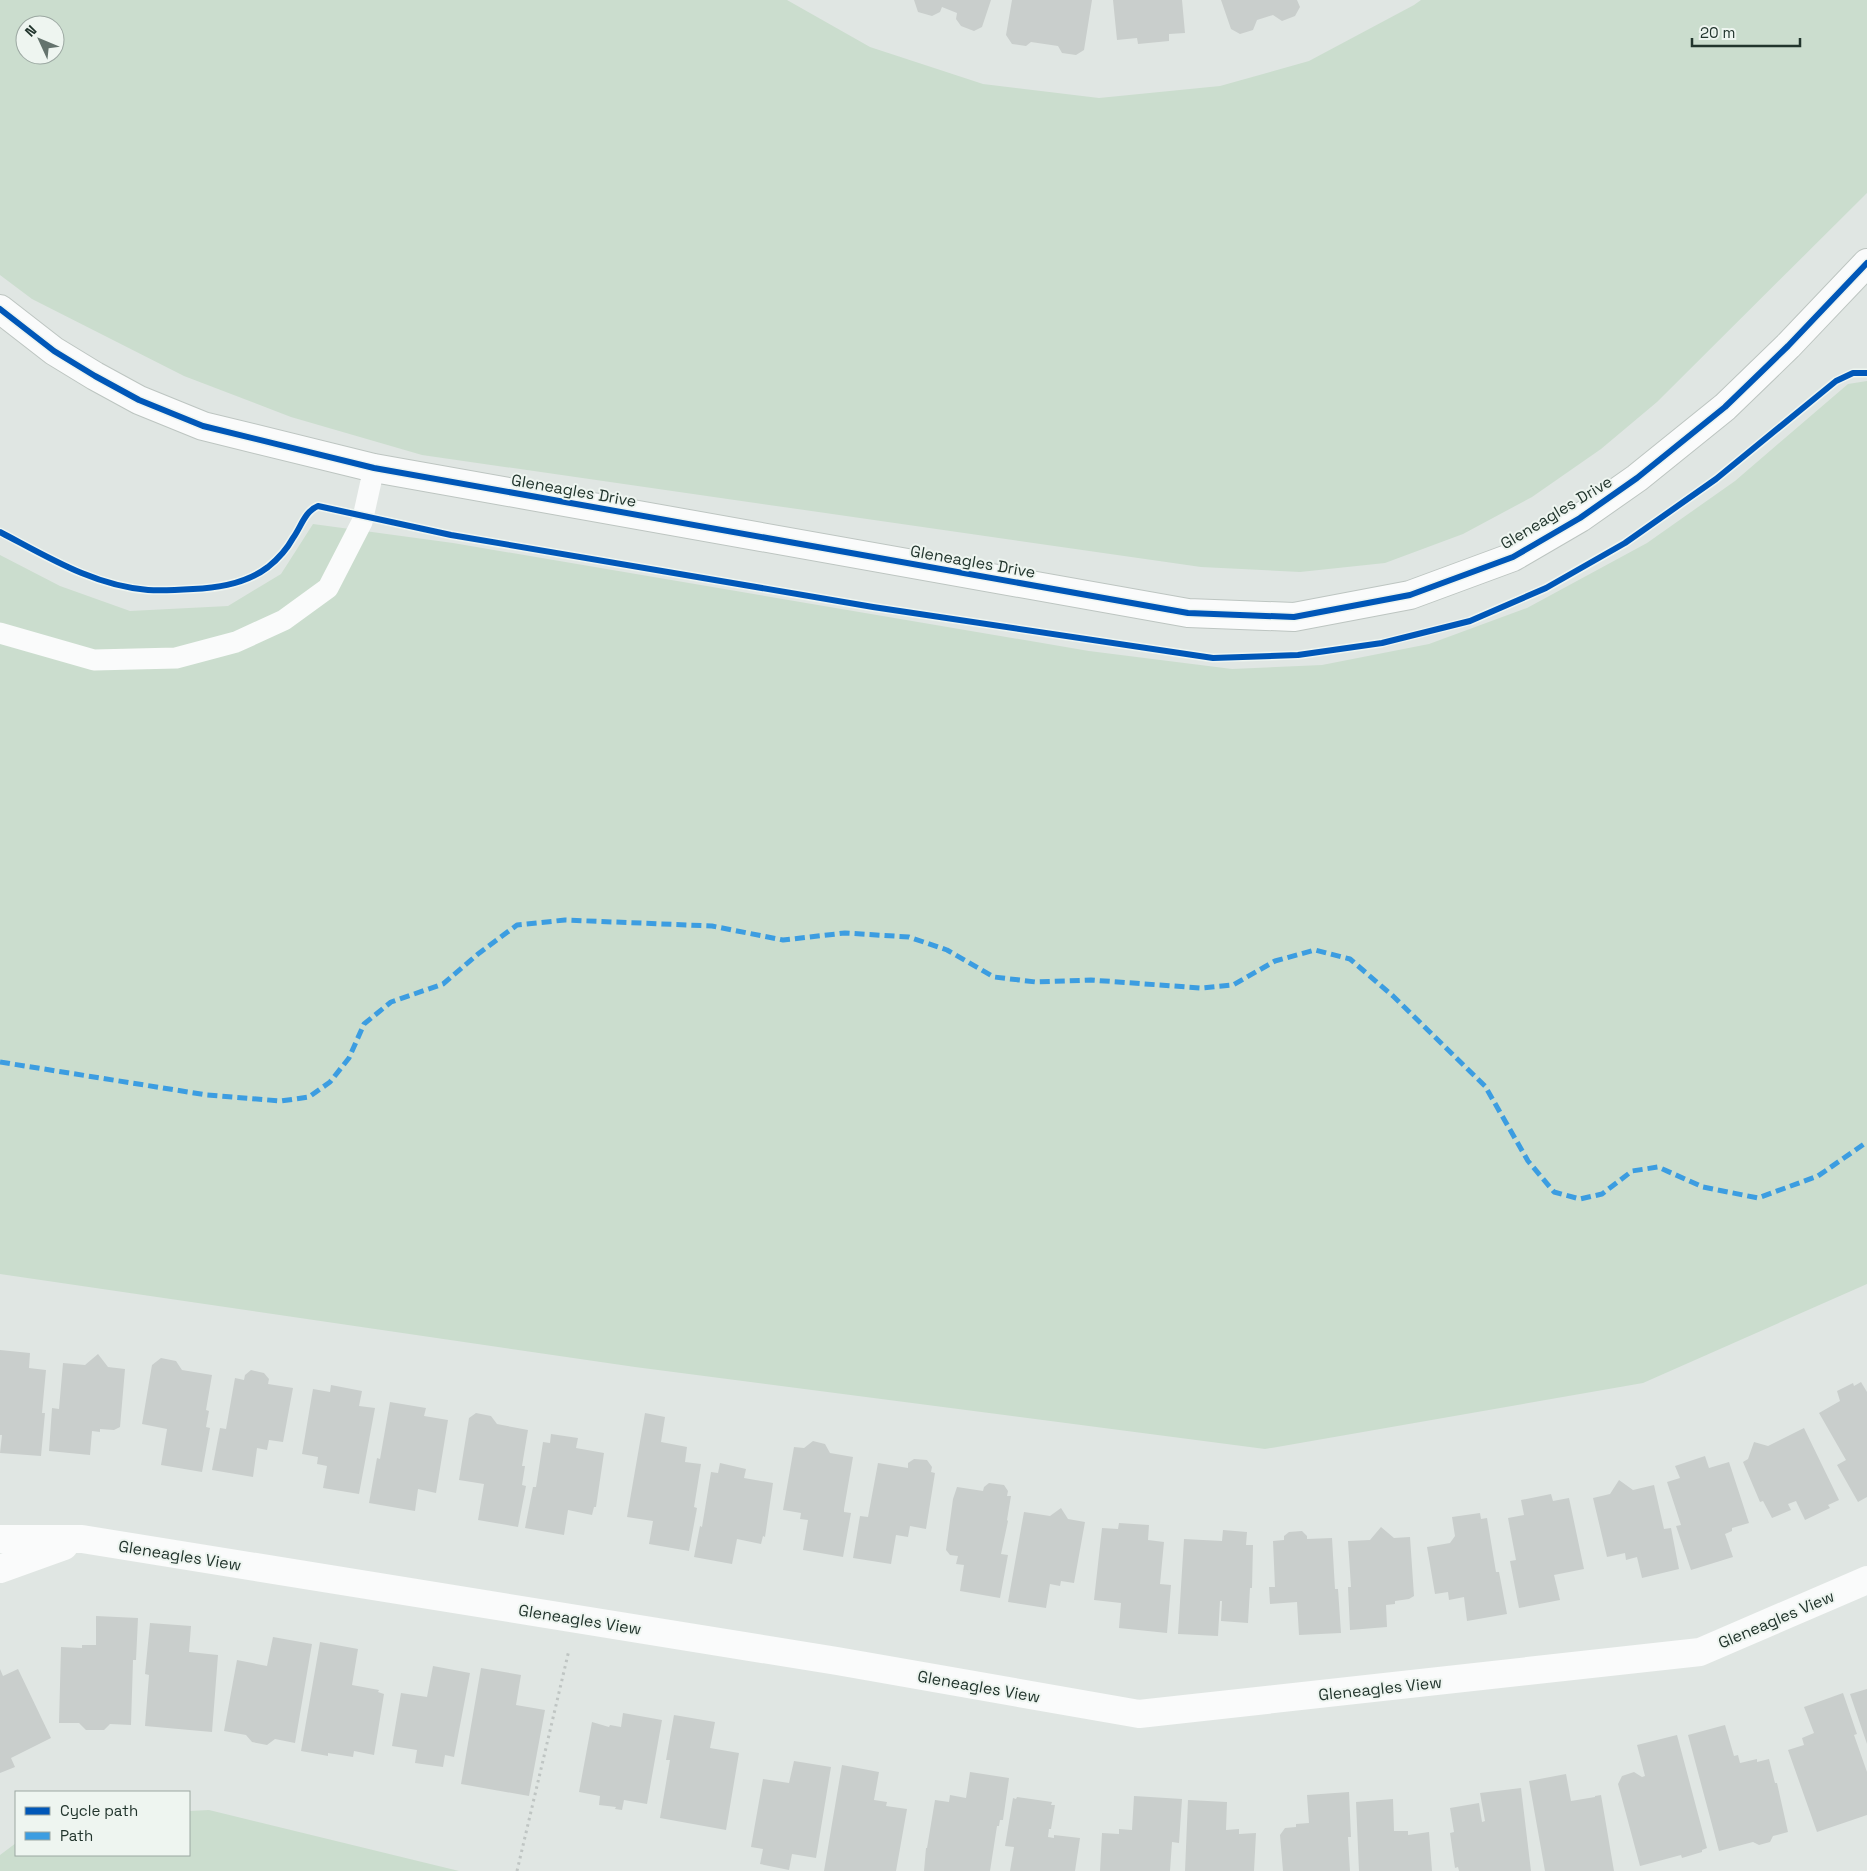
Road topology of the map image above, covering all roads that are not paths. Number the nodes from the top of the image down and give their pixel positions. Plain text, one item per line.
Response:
1 (1867, 263) edge
2 (0, 309) edge
3 (374, 468) junction
4 (0, 633) edge
5 (0, 1539) edge
6 (82, 1539) junction
7 (0, 1569) edge
8 (1867, 1580) edge

1 - 3 street, Gleneagles Drive
2 - 3 street, Gleneagles Drive
3 - 4 lane
5 - 6 street, Gleneagles View
6 - 7 street, Gleneagles View
6 - 8 street, Gleneagles View

